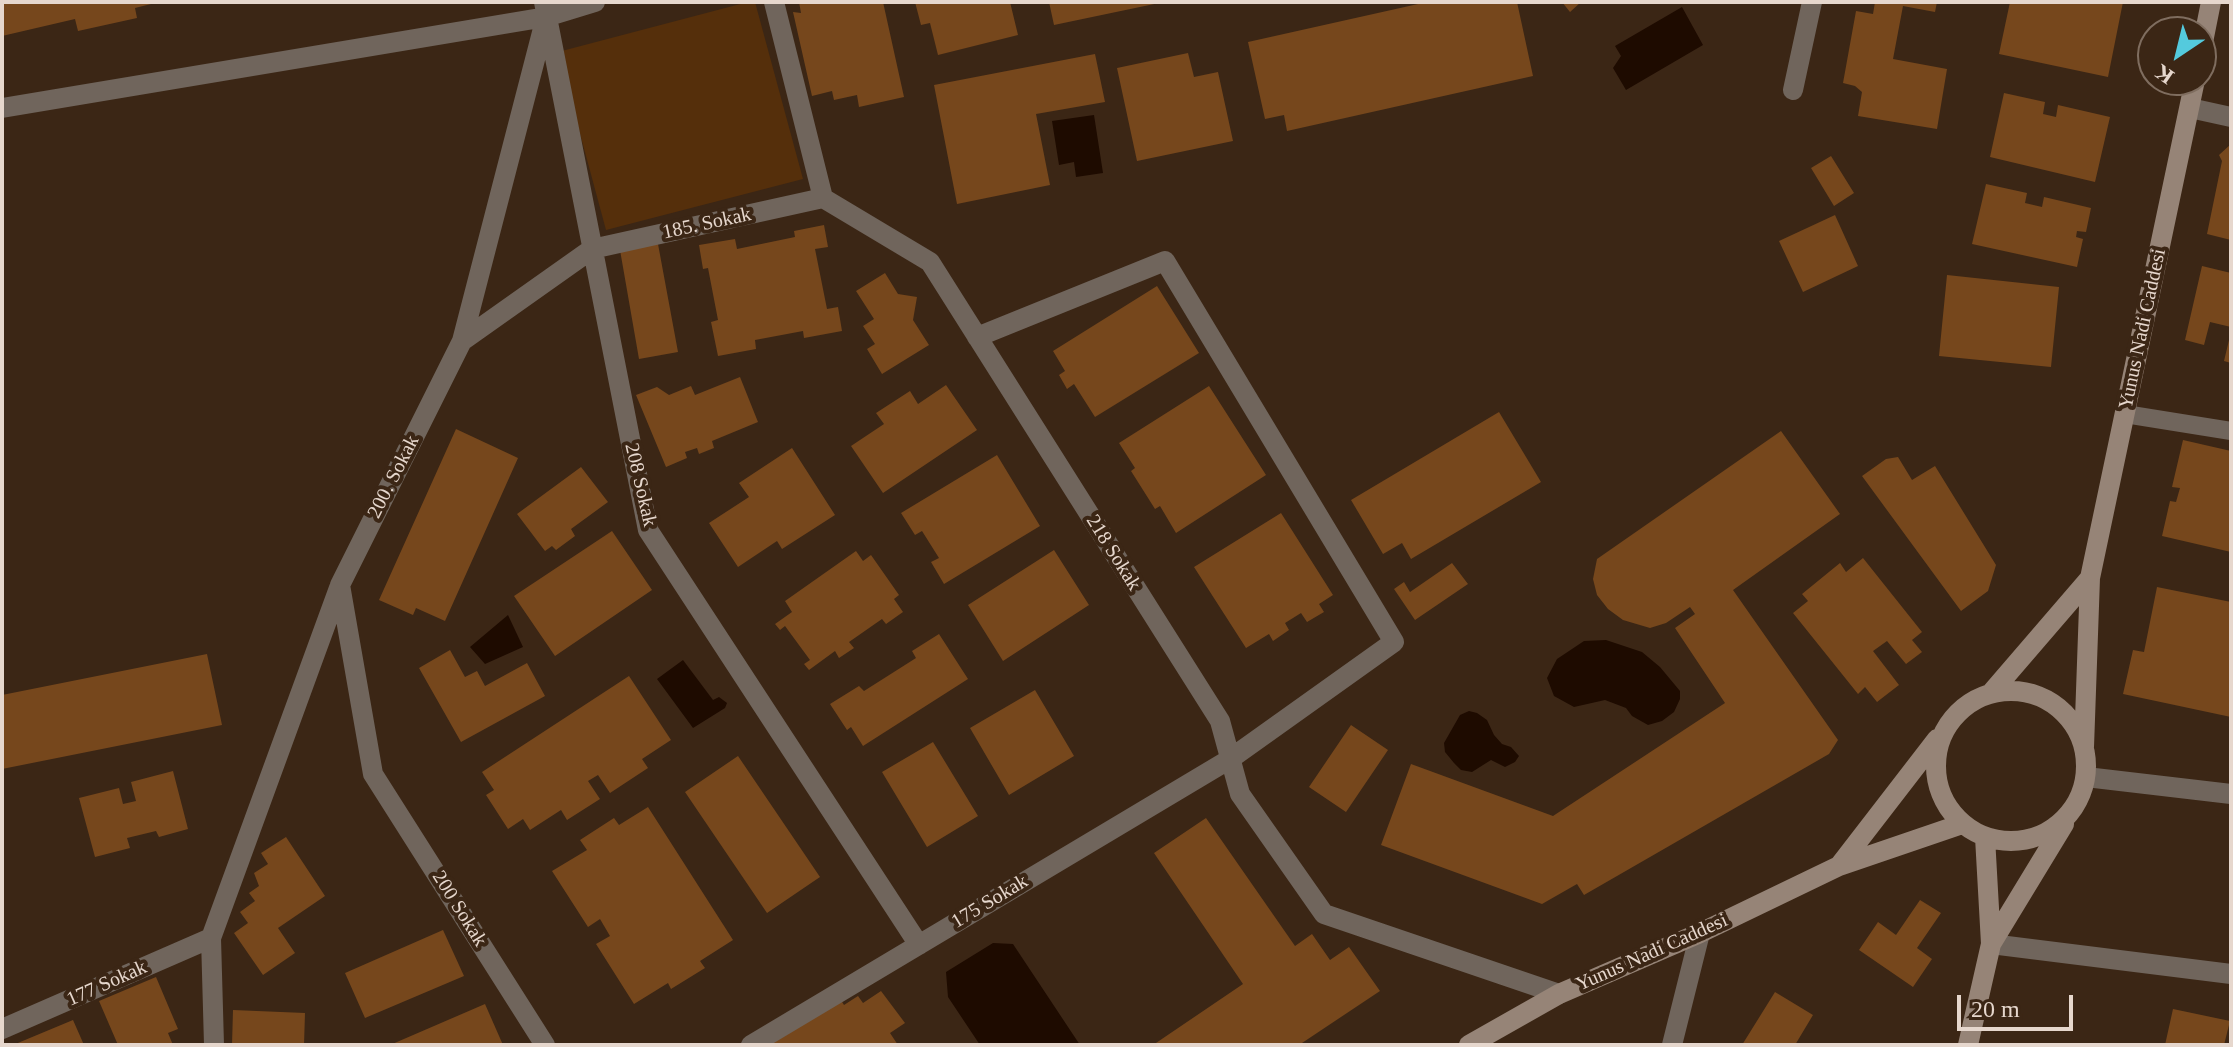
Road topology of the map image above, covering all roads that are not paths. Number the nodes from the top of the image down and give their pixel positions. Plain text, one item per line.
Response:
1 (595, 2) edge
2 (774, 2) edge
3 (1812, 2) edge
4 (545, 10) edge
5 (1793, 90) dead end
6 (2192, 96) edge
7 (2, 108) edge
8 (2190, 108) junction
9 (2231, 117) edge
10 (823, 198) junction
11 (592, 249) junction
12 (977, 337) junction
13 (462, 341) junction
14 (2125, 414) junction
15 (2231, 431) edge
16 (2090, 578) junction
17 (340, 585) junction
18 (1991, 693) junction
19 (1945, 728) junction
20 (2084, 747) junction
21 (1230, 759) junction
22 (2086, 777) junction
23 (2231, 794) edge
24 (2076, 804) junction
25 (1962, 824) junction
26 (1985, 837) junction
27 (1839, 866) junction
28 (1700, 933) junction
29 (211, 938) junction
30 (1991, 944) junction
31 (919, 945) junction
32 (2231, 974) edge
33 (1559, 994) junction
34 (2, 1029) edge
35 (214, 1045) edge
36 (545, 1045) edge
37 (751, 1045) edge
38 (1469, 1045) edge
39 (1672, 1045) edge
40 (1968, 1045) edge

1 - 4 street
2 - 10 street
3 - 5 street
4 - 7 street
4 - 11 street, 208 Sokak
4 - 13 street
6 - 8 street, Yunus Nadi Caddesi
8 - 9 street
8 - 14 street, Yunus Nadi Caddesi
10 - 11 street, 185. Sokak
10 - 12 street, 218 Sokak
11 - 13 street, 200. Sokak
11 - 31 street, 208 Sokak
12 - 21 street, 218 Sokak
12 - 21 street, 175 Sokak
13 - 17 street, 200. Sokak
14 - 15 lane
14 - 16 street, Yunus Nadi Caddesi
16 - 18 street
16 - 20 street, Yunus Nadi Caddesi
17 - 29 street, 200. Sokak
17 - 36 street, 200 Sokak
18 - 19 street
18 - 20 street
19 - 25 street
19 - 27 street
20 - 22 street
21 - 31 street, 175 Sokak
21 - 33 street, 218 Sokak
22 - 23 street
22 - 24 street
24 - 26 street
24 - 30 street
25 - 26 street
25 - 27 street, Yunus Nadi Caddesi
26 - 30 street
27 - 28 street, Yunus Nadi Caddesi
28 - 33 street, Yunus Nadi Caddesi
28 - 39 street
29 - 34 street, 177 Sokak
29 - 35 street
30 - 32 street
30 - 40 street
31 - 37 street, 175 Sokak
33 - 38 street, Yunus Nadi Caddesi

